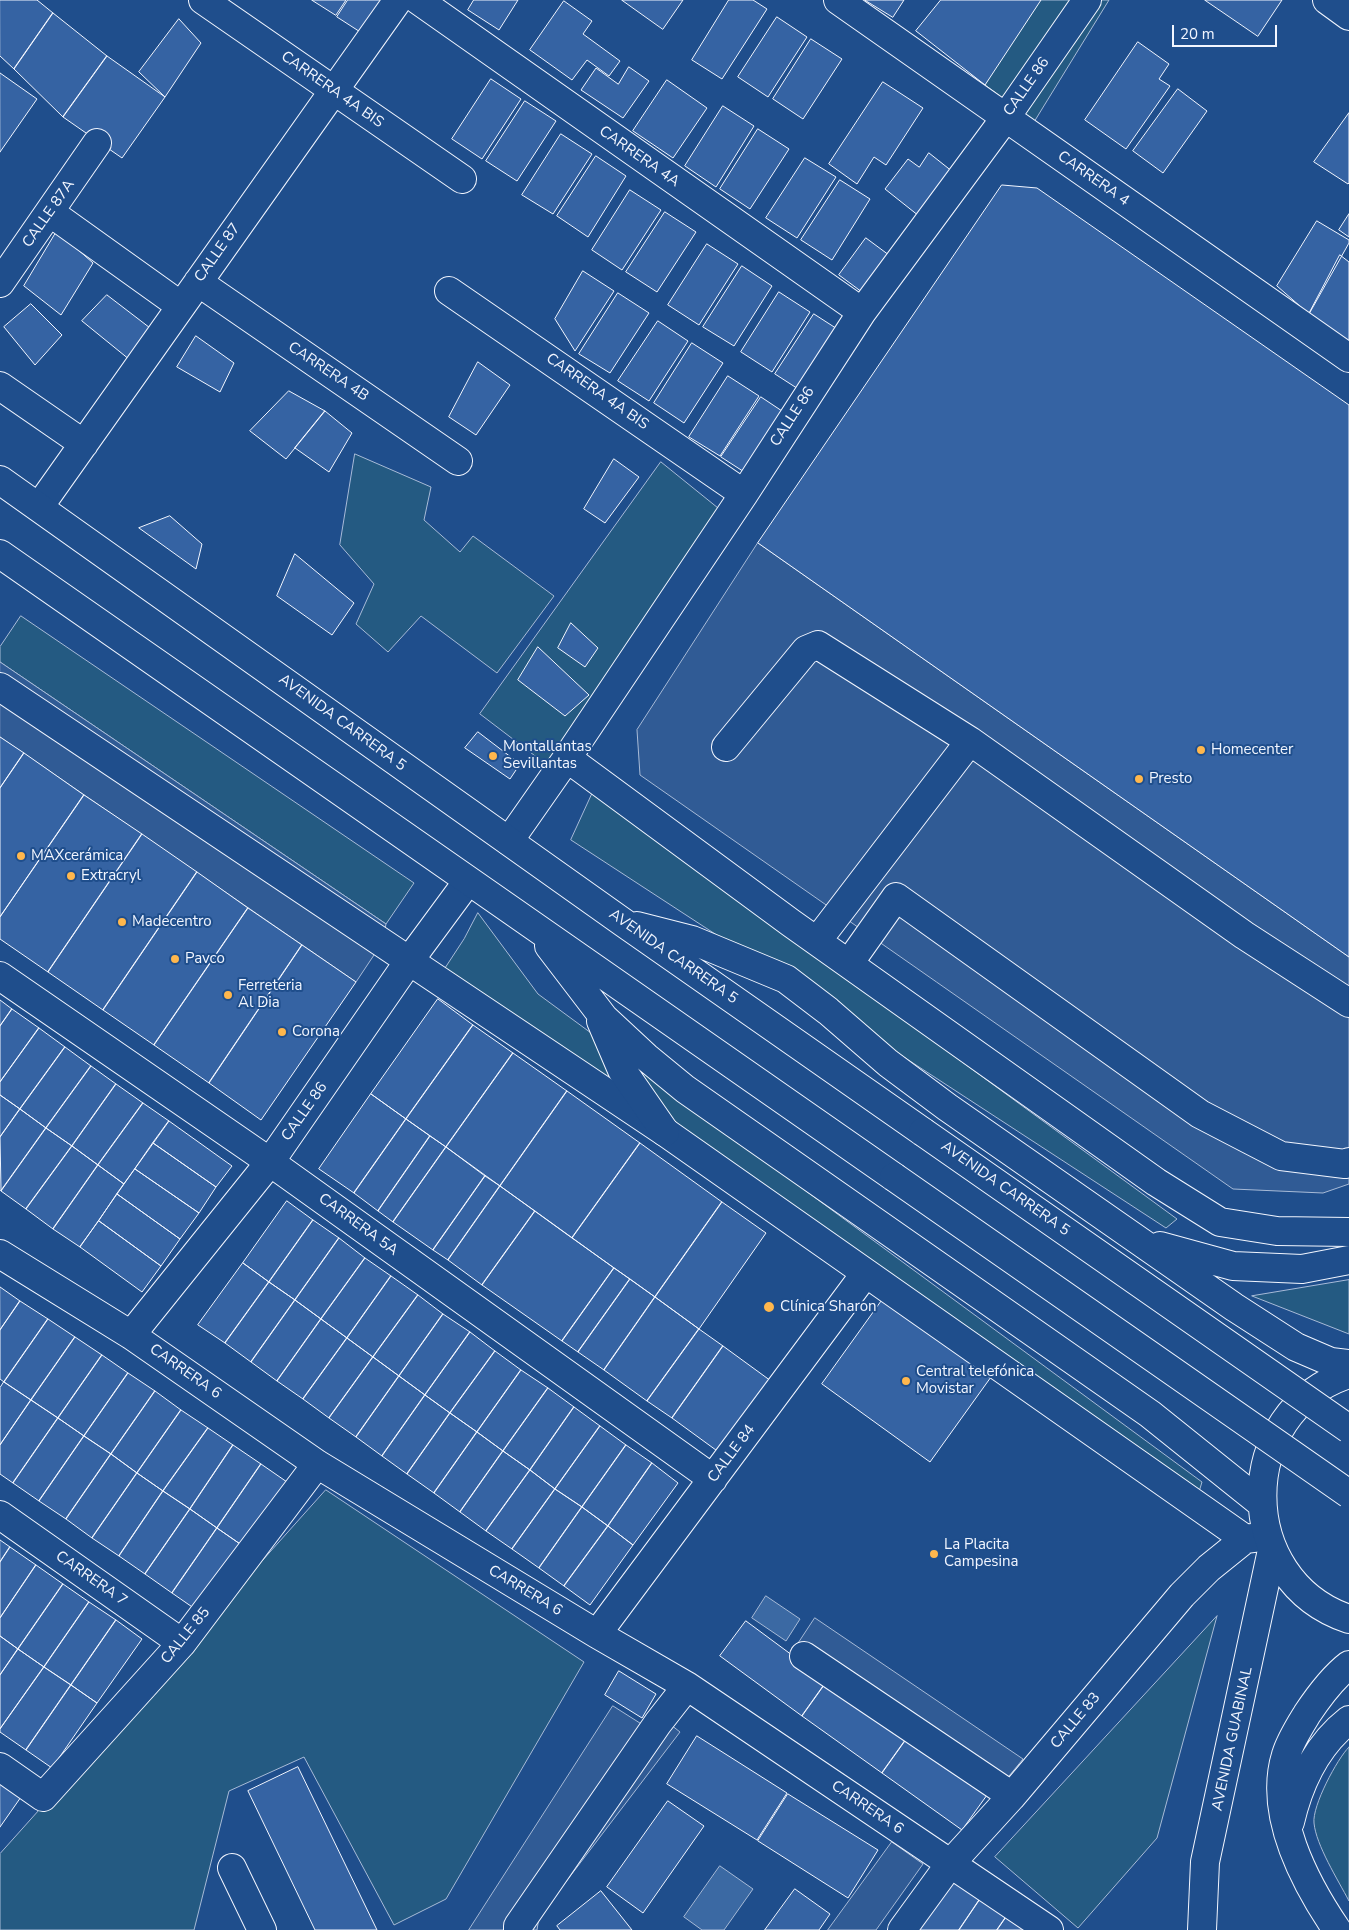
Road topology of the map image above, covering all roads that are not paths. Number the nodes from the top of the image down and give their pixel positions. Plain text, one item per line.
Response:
1 (202, 0) edge
2 (398, 0) edge
3 (418, 0) edge
4 (838, 0) edge
5 (1087, 0) edge
6 (1327, 0) edge
7 (1349, 16) edge
8 (333, 91) junction
9 (1006, 117) junction
10 (97, 143) dead end
11 (462, 179) dead end
12 (51, 213) junction
13 (198, 282) junction
14 (0, 283) edge
15 (449, 291) dead end
16 (181, 306) junction
17 (862, 312) junction
18 (1349, 358) edge
19 (0, 386) edge
20 (84, 444) junction
21 (458, 461) dead end
22 (0, 480) edge
23 (744, 494) junction
24 (39, 507) junction
25 (3, 563) edge
26 (0, 687) edge
27 (970, 741) junction
28 (726, 746) dead end
29 (567, 758) junction
30 (508, 841) junction
31 (468, 881) junction
32 (624, 923) junction
33 (538, 931) junction
34 (817, 941) junction
35 (409, 961) junction
36 (850, 962) junction
37 (0, 976) edge
38 (1349, 1003) edge
39 (594, 1006) junction
40 (665, 1132) junction
41 (270, 1162) junction
42 (1349, 1162) edge
43 (1105, 1218) junction
44 (1349, 1232) edge
45 (0, 1254) edge
46 (1349, 1260) edge
47 (865, 1274) junction
48 (131, 1335) junction
49 (1349, 1364) edge
50 (1349, 1374) edge
51 (1349, 1429) edge
52 (316, 1464) junction
53 (713, 1479) junction
54 (1349, 1494) edge
55 (1261, 1503) junction
56 (0, 1515) edge
57 (1262, 1542) junction
58 (1349, 1619) edge
59 (597, 1634) junction
60 (182, 1643) junction
61 (804, 1656) dead end
62 (1349, 1665) edge
63 (688, 1686) junction
64 (1349, 1720) edge
65 (0, 1767) edge
66 (1012, 1796) junction
67 (1287, 1833) junction
68 (950, 1864) junction
69 (232, 1868) dead end
70 (262, 1930) edge
71 (518, 1930) edge
72 (902, 1930) edge
73 (1049, 1930) edge
74 (1202, 1930) edge
75 (1337, 1930) edge

1 - 8 street, CARRERA 4A BIS
2 - 8 street, CALLE 87
3 - 17 street, CARRERA 4A
4 - 9 street, CARRERA 4
5 - 9 street, CALLE 86
6 - 7 street
8 - 11 street, CARRERA 4A BIS
8 - 13 street, CALLE 87
9 - 17 street, CALLE 86
9 - 18 street, CARRERA 4
10 - 12 street, CALLE 87A
12 - 14 street, CALLE 87A
12 - 16 street
13 - 16 street, CALLE 87
13 - 21 street, CARRERA 4B
15 - 23 street, CARRERA 4A BIS
16 - 20 street, CALLE 87
17 - 23 street, CALLE 86
19 - 20 street
20 - 24 street, CALLE 87
22 - 24 street, AVENIDA CARRERA 5
23 - 29 street, CALLE 86
24 - 30 street, AVENIDA CARRERA 5
25 - 31 street
26 - 35 street
27 - 28 street
27 - 34 street
27 - 38 street
29 - 30 street, CALLE 86
29 - 34 street
30 - 32 street, AVENIDA CARRERA 5
31 - 33 street
31 - 35 street, CALLE 86
32 - 43 street
32 - 51 street, AVENIDA CARRERA 5, bridge
33 - 39 street
33 - 54 street, bridge
34 - 36 street
35 - 40 street
35 - 41 street, CALLE 86
36 - 42 street
36 - 44 street
37 - 41 street, CARRERA 5A
39 - 40 street
39 - 55 street
40 - 47 street
41 - 48 street, CALLE 86
41 - 53 street, CARRERA 5A
43 - 46 street
43 - 49 street
45 - 48 street, CARRERA 6
47 - 53 street, CALLE 84
47 - 57 street
48 - 52 street, CARRERA 6
50 - 55 street
52 - 59 street, CARRERA 6
52 - 60 street, CALLE 85
53 - 59 street, CALLE 84
55 - 57 street
56 - 60 street, CARRERA 7
57 - 58 street
57 - 66 street, CALLE 83
57 - 74 street, AVENIDA GUABINAL
59 - 63 street, CARRERA 6
60 - 65 street, CALLE 85
61 - 66 street
62 - 67 street
63 - 68 street, CARRERA 6
63 - 71 street
64 - 67 street
66 - 68 street, CALLE 83
67 - 75 street
68 - 72 street, CALLE 83
68 - 73 street, CARRERA 6
69 - 70 street

